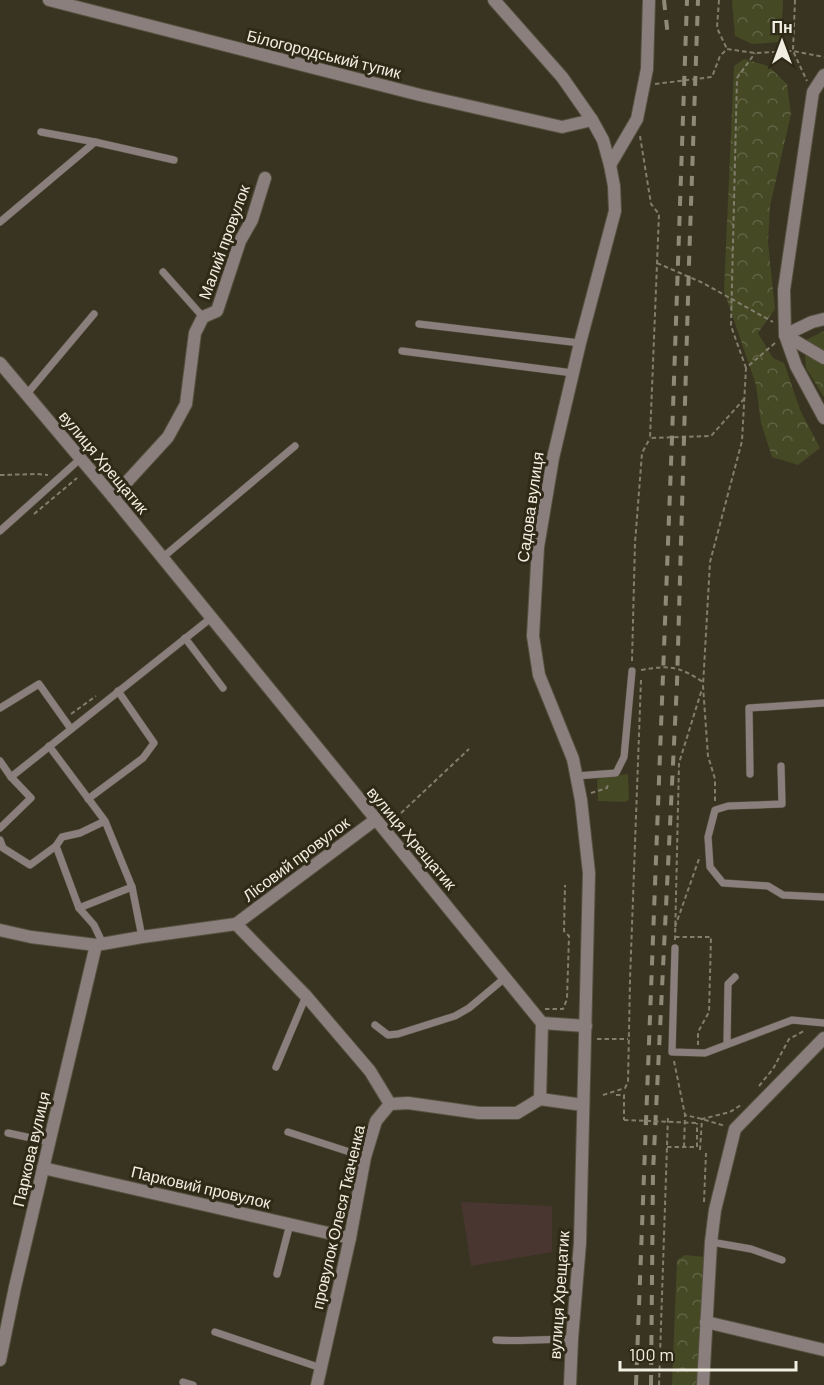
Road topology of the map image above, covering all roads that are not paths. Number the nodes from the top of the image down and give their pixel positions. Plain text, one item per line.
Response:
1 (49, 0) edge
2 (494, 0) edge
3 (649, 0) edge
4 (824, 75) edge
5 (592, 120) junction
6 (41, 132) dead end
7 (95, 142) junction
8 (174, 160) dead end
9 (610, 165) junction
10 (265, 178) dead end
11 (0, 222) edge
12 (162, 272) dead end
13 (94, 314) dead end
14 (203, 317) junction
15 (824, 319) edge
16 (419, 324) dead end
17 (785, 335) junction
18 (580, 343) junction
19 (402, 351) dead end
20 (824, 358) edge
21 (0, 363) edge
22 (573, 373) junction
23 (26, 395) junction
24 (824, 418) edge
25 (295, 446) dead end
26 (80, 459) junction
27 (113, 497) junction
28 (0, 531) edge
29 (162, 558) junction
30 (211, 618) junction
31 (186, 638) junction
32 (632, 671) road end
33 (223, 688) dead end
34 (118, 691) junction
35 (824, 703) edge
36 (0, 708) edge
37 (71, 729) junction
38 (49, 746) junction
39 (0, 761) edge
40 (781, 766) dead end
41 (750, 774) dead end
42 (576, 776) junction
43 (10, 777) junction
44 (88, 799) junction
45 (375, 820) junction
46 (105, 821) junction
47 (0, 828) edge
48 (0, 840) edge
49 (56, 846) junction
50 (132, 887) junction
51 (824, 897) edge
52 (80, 908) junction
53 (236, 924) junction
54 (0, 930) edge
55 (142, 937) junction
56 (100, 945) junction
57 (675, 948) road end
58 (506, 977) junction
59 (735, 977) dead end
60 (306, 996) junction
61 (822, 1022) edge
62 (542, 1023) junction
63 (375, 1025) dead end
64 (586, 1026) junction
65 (824, 1038) edge
66 (727, 1044) junction
67 (276, 1067) dead end
68 (540, 1099) junction
69 (390, 1104) junction
70 (583, 1106) junction
71 (288, 1132) dead end
72 (8, 1133) dead end
73 (50, 1142) junction
74 (365, 1157) junction
75 (44, 1168) junction
76 (290, 1224) junction
77 (350, 1238) junction
78 (711, 1242) junction
79 (782, 1260) dead end
80 (277, 1274) dead end
81 (706, 1322) junction
82 (215, 1332) dead end
83 (572, 1339) junction
84 (496, 1340) dead end
85 (824, 1350) edge
86 (0, 1360) edge
87 (321, 1368) junction
88 (183, 1382) dead end
89 (193, 1385) edge
90 (317, 1385) edge
91 (570, 1385) edge
92 (704, 1385) edge

1 - 5 street, Білогородський тупик
2 - 5 street, Садова вулиця
3 - 9 street
4 - 17 street
5 - 9 street, Садова вулиця
6 - 7 lane
7 - 8 lane
7 - 11 lane
9 - 18 street, Садова вулиця
10 - 14 street, Малий провулок
12 - 14 lane
13 - 23 lane
14 - 27 street, Малий провулок
15 - 17 street
16 - 18 lane
17 - 20 street
17 - 24 street
18 - 22 street, Садова вулиця
19 - 22 lane
21 - 23 street, вулиця Хрещатик
22 - 42 street, Садова вулиця
23 - 26 street, вулиця Хрещатик
25 - 29 lane
26 - 27 street, вулиця Хрещатик
26 - 28 lane
27 - 29 street, вулиця Хрещатик
29 - 30 street, вулиця Хрещатик
30 - 31 lane
30 - 45 street, вулиця Хрещатик
31 - 33 lane
31 - 34 lane
32 - 42 lane
34 - 37 lane
34 - 44 lane
35 - 41 lane
36 - 37 lane
37 - 38 lane
38 - 43 lane
38 - 44 lane
39 - 43 lane
40 - 51 lane
42 - 64 street, Садова вулиця
43 - 47 lane
44 - 46 lane
45 - 53 street, Лісовий провулок
45 - 58 street, вулиця Хрещатик
46 - 49 lane
46 - 50 lane
48 - 49 lane
49 - 52 lane
50 - 52 lane
50 - 55 lane
52 - 56 lane
53 - 55 street
53 - 60 street
54 - 56 street
55 - 56 street
56 - 73 street, Паркова вулиця
57 - 66 lane
58 - 62 street, вулиця Хрещатик
58 - 63 lane
59 - 66 lane
60 - 67 lane
60 - 69 street
61 - 66 lane
62 - 64 street
62 - 68 street
64 - 70 street, вулиця Хрещатик
65 - 78 street
68 - 69 street
68 - 70 street
69 - 74 street, провулок Олеся Ткаченка
70 - 83 street, вулиця Хрещатик
71 - 74 lane
72 - 73 lane
73 - 75 street, Паркова вулиця
74 - 77 street, провулок Олеся Ткаченка
75 - 76 street, Парковий провулок
75 - 86 street, Паркова вулиця
76 - 77 street, Парковий провулок
76 - 80 lane
77 - 87 street, провулок Олеся Ткаченка
78 - 79 lane
78 - 81 street
81 - 85 street
81 - 92 street
82 - 87 lane
83 - 84 lane
83 - 91 street, вулиця Хрещатик
87 - 90 street, провулок Олеся Ткаченка
88 - 89 lane

